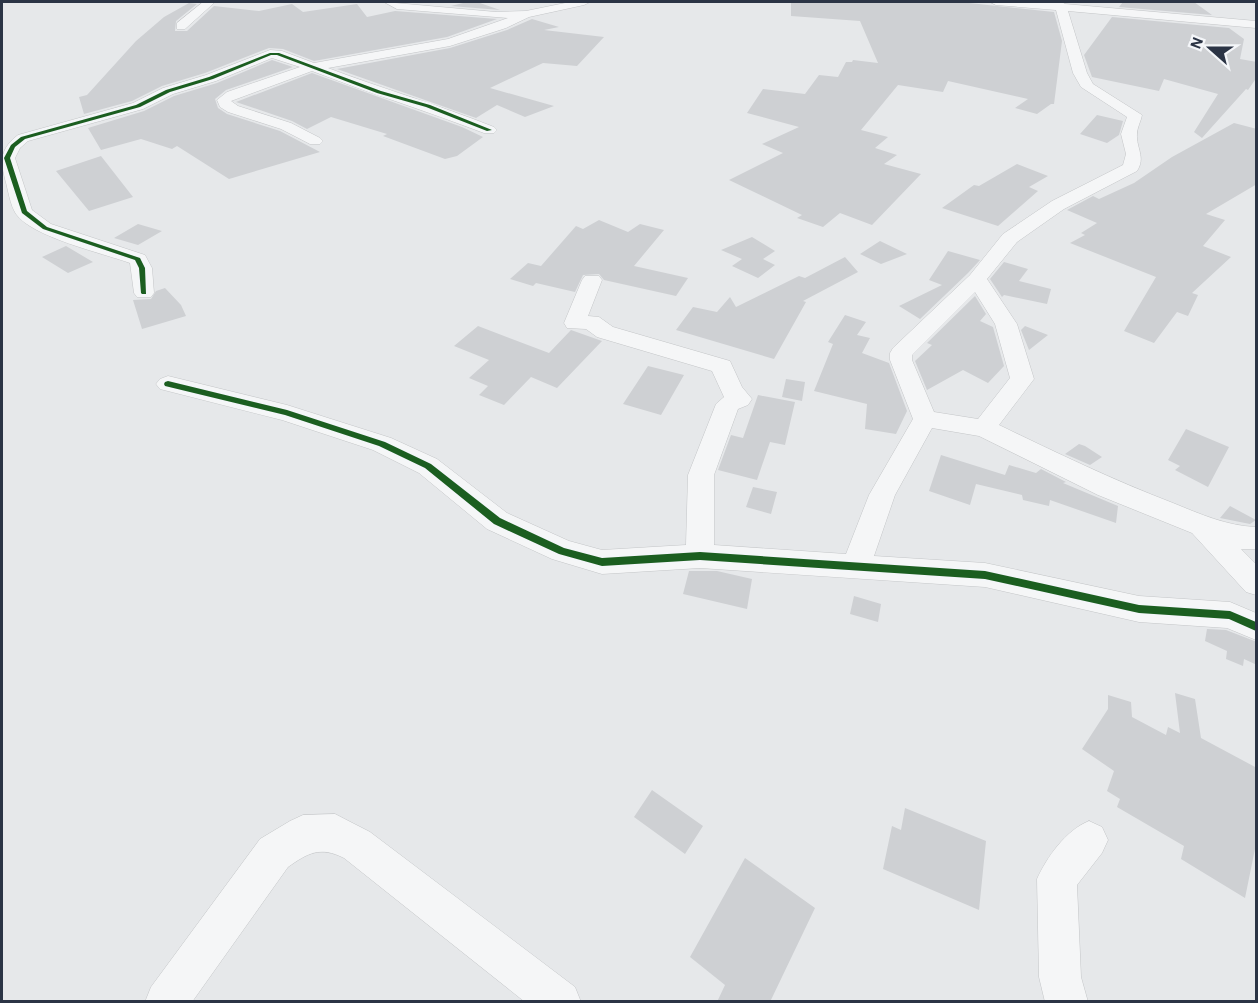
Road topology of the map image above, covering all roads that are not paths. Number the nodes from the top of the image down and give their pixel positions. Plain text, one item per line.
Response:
1 (225, 2) edge
2 (390, 2) edge
3 (584, 2) edge
4 (996, 2) edge
5 (207, 3) edge
6 (1058, 4) edge
7 (526, 14) junction
8 (1257, 24) edge
9 (181, 26) dead end
10 (312, 67) junction
11 (489, 130) dead end
12 (315, 141) dead end
13 (977, 279) junction
14 (592, 280) dead end
15 (144, 293) dead end
16 (168, 384) dead end
17 (925, 419) junction
18 (984, 428) junction
19 (1200, 525) junction
20 (1257, 538) edge
21 (700, 556) junction
22 (856, 566) junction
23 (1257, 583) edge
24 (1257, 627) edge
25 (1089, 840) dead end
26 (166, 1002) edge
27 (560, 1002) edge
28 (1067, 1002) edge

1 - 5 street
2 - 7 street
3 - 7 street
4 - 6 street
5 - 9 street
6 - 8 street
6 - 13 street
7 - 10 street
10 - 11 street
10 - 12 street
10 - 15 street
13 - 17 street
13 - 18 street
14 - 21 street
16 - 21 street
17 - 18 street
17 - 22 street
18 - 19 street
19 - 20 street
19 - 23 street
21 - 22 street
22 - 24 street
25 - 28 street
26 - 27 street

